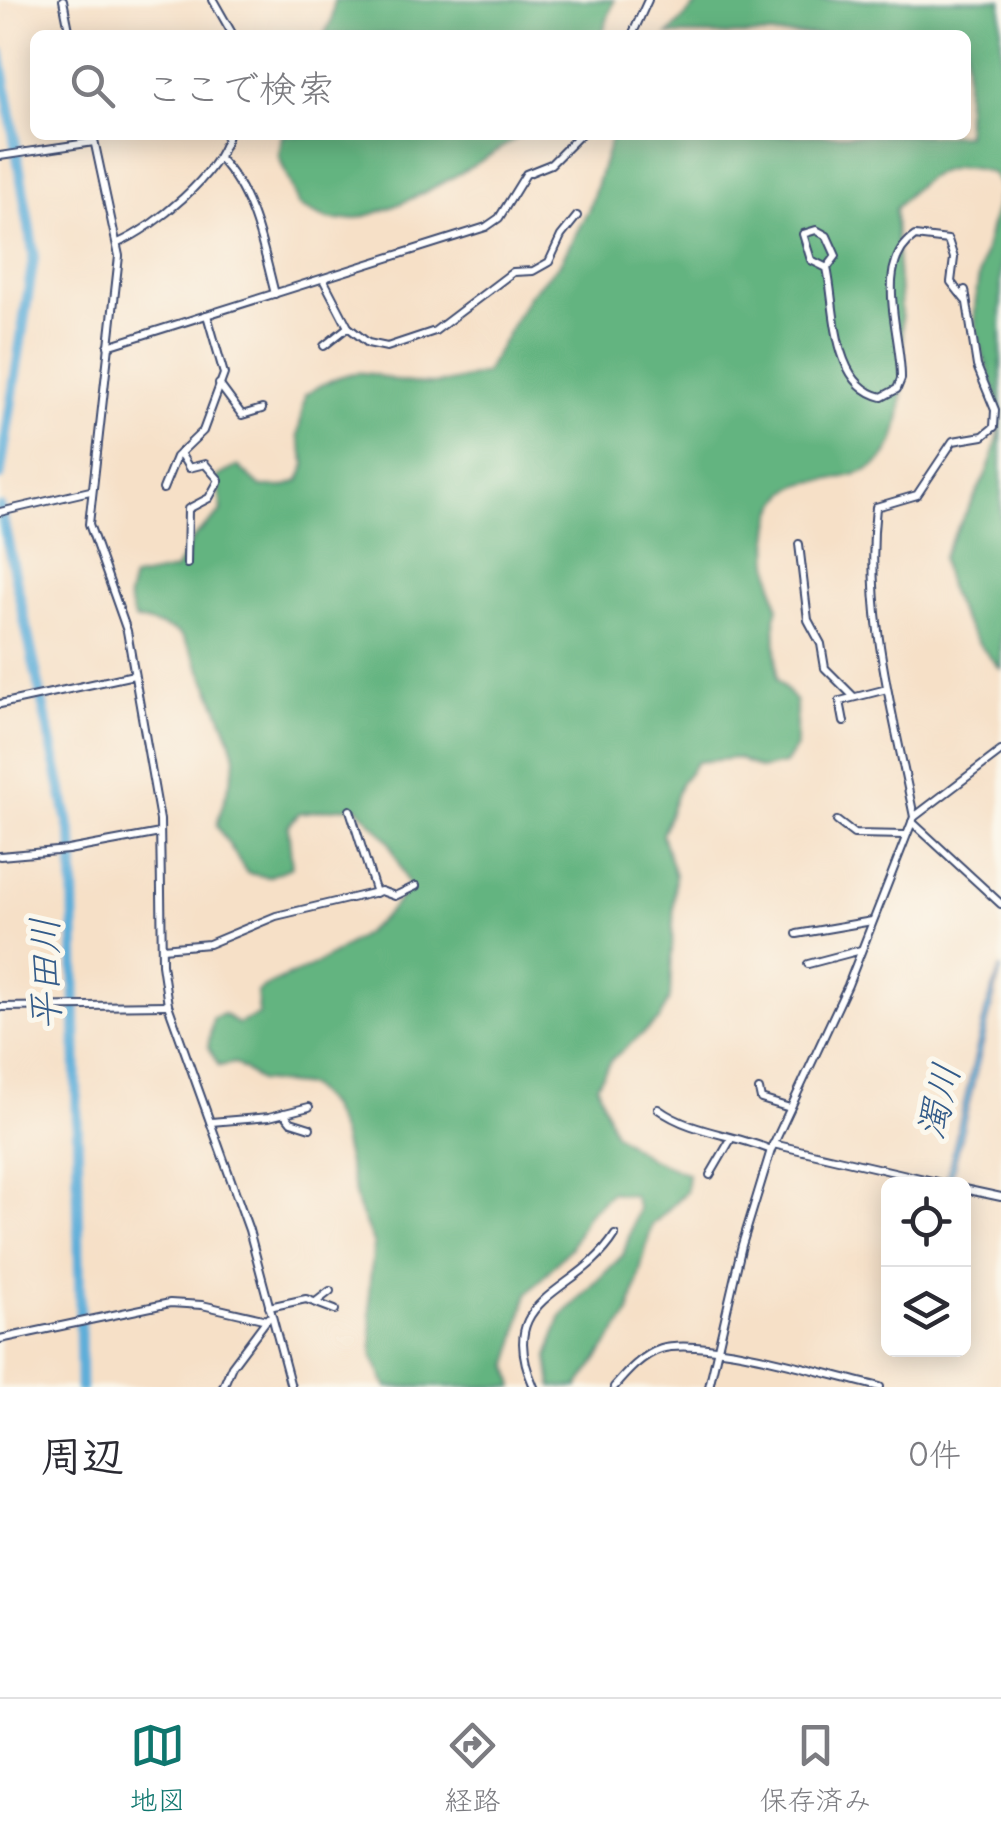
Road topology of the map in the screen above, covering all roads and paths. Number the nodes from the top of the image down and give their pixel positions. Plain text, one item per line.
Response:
1 (63, 0) edge
2 (213, 0) edge
3 (648, 0) edge
4 (69, 30) edge
5 (230, 30) edge
6 (634, 30) edge
7 (84, 140) edge
8 (94, 140) edge
9 (226, 140) edge
10 (575, 140) edge
11 (0, 156) edge
12 (219, 158) junction
13 (577, 216) dead end
14 (118, 243) junction
15 (827, 268) junction
16 (323, 278) junction
17 (965, 290) dead end
18 (275, 294) junction
19 (966, 300) junction
20 (208, 315) junction
21 (348, 327) junction
22 (108, 346) junction
23 (324, 346) dead end
24 (220, 384) junction
25 (262, 409) dead end
26 (180, 452) junction
27 (162, 490) dead end
28 (90, 491) junction
29 (3, 511) edge
30 (799, 544) dead end
31 (187, 564) dead end
32 (134, 675) junction
33 (887, 689) junction
34 (852, 696) junction
35 (0, 704) edge
36 (844, 722) dead end
37 (1001, 750) edge
38 (350, 810) dead end
39 (913, 819) junction
40 (837, 821) dead end
41 (160, 833) junction
42 (906, 835) junction
43 (0, 856) edge
44 (416, 886) dead end
45 (376, 892) junction
46 (1001, 904) edge
47 (873, 920) junction
48 (797, 934) dead end
49 (162, 948) junction
50 (862, 950) junction
51 (808, 964) dead end
52 (168, 1005) junction
53 (0, 1006) edge
54 (759, 1090) dead end
55 (309, 1107) dead end
56 (790, 1108) junction
57 (658, 1109) dead end
58 (284, 1113) junction
59 (211, 1122) junction
60 (310, 1128) dead end
61 (731, 1139) junction
62 (772, 1147) junction
63 (710, 1175) dead end
64 (910, 1177) edge
65 (971, 1190) edge
66 (1001, 1197) edge
67 (615, 1235) dead end
68 (330, 1291) dead end
69 (317, 1302) junction
70 (335, 1310) dead end
71 (269, 1313) junction
72 (0, 1339) edge
73 (717, 1350) junction
74 (223, 1387) edge
75 (291, 1387) edge
76 (534, 1387) edge
77 (614, 1387) edge
78 (709, 1387) edge
79 (880, 1387) edge

1 - 4 street
2 - 5 street
3 - 6 street
7 - 11 street
8 - 14 street
9 - 12 street
10 - 16 street
12 - 14 street
12 - 18 street
13 - 21 street
14 - 22 street
15 - 15 street
15 - 19 street
16 - 18 street
16 - 21 street
17 - 19 street
18 - 20 street
19 - 33 street
20 - 22 street
20 - 24 street
21 - 23 street
22 - 28 street
24 - 25 street
24 - 26 street
26 - 27 street
26 - 31 street
28 - 29 street
28 - 32 street
30 - 34 street
32 - 35 street
32 - 41 street
33 - 34 street
33 - 39 street
34 - 36 street
37 - 39 street
38 - 45 street
39 - 42 street
39 - 46 street
40 - 42 street
41 - 43 street
41 - 49 street
42 - 47 street
44 - 45 street
45 - 49 street
47 - 48 street
47 - 50 street
49 - 52 street
50 - 51 street
50 - 56 street
52 - 53 street
52 - 59 street
54 - 56 street
55 - 58 street
56 - 62 street
57 - 61 street
58 - 59 street
58 - 60 street
59 - 71 street
61 - 62 street
61 - 63 street
62 - 64 street
62 - 73 street
65 - 66 street
67 - 76 street
68 - 69 street
69 - 70 street
69 - 71 street
71 - 72 street
71 - 74 street
71 - 75 street
73 - 77 street
73 - 78 street
73 - 79 street

